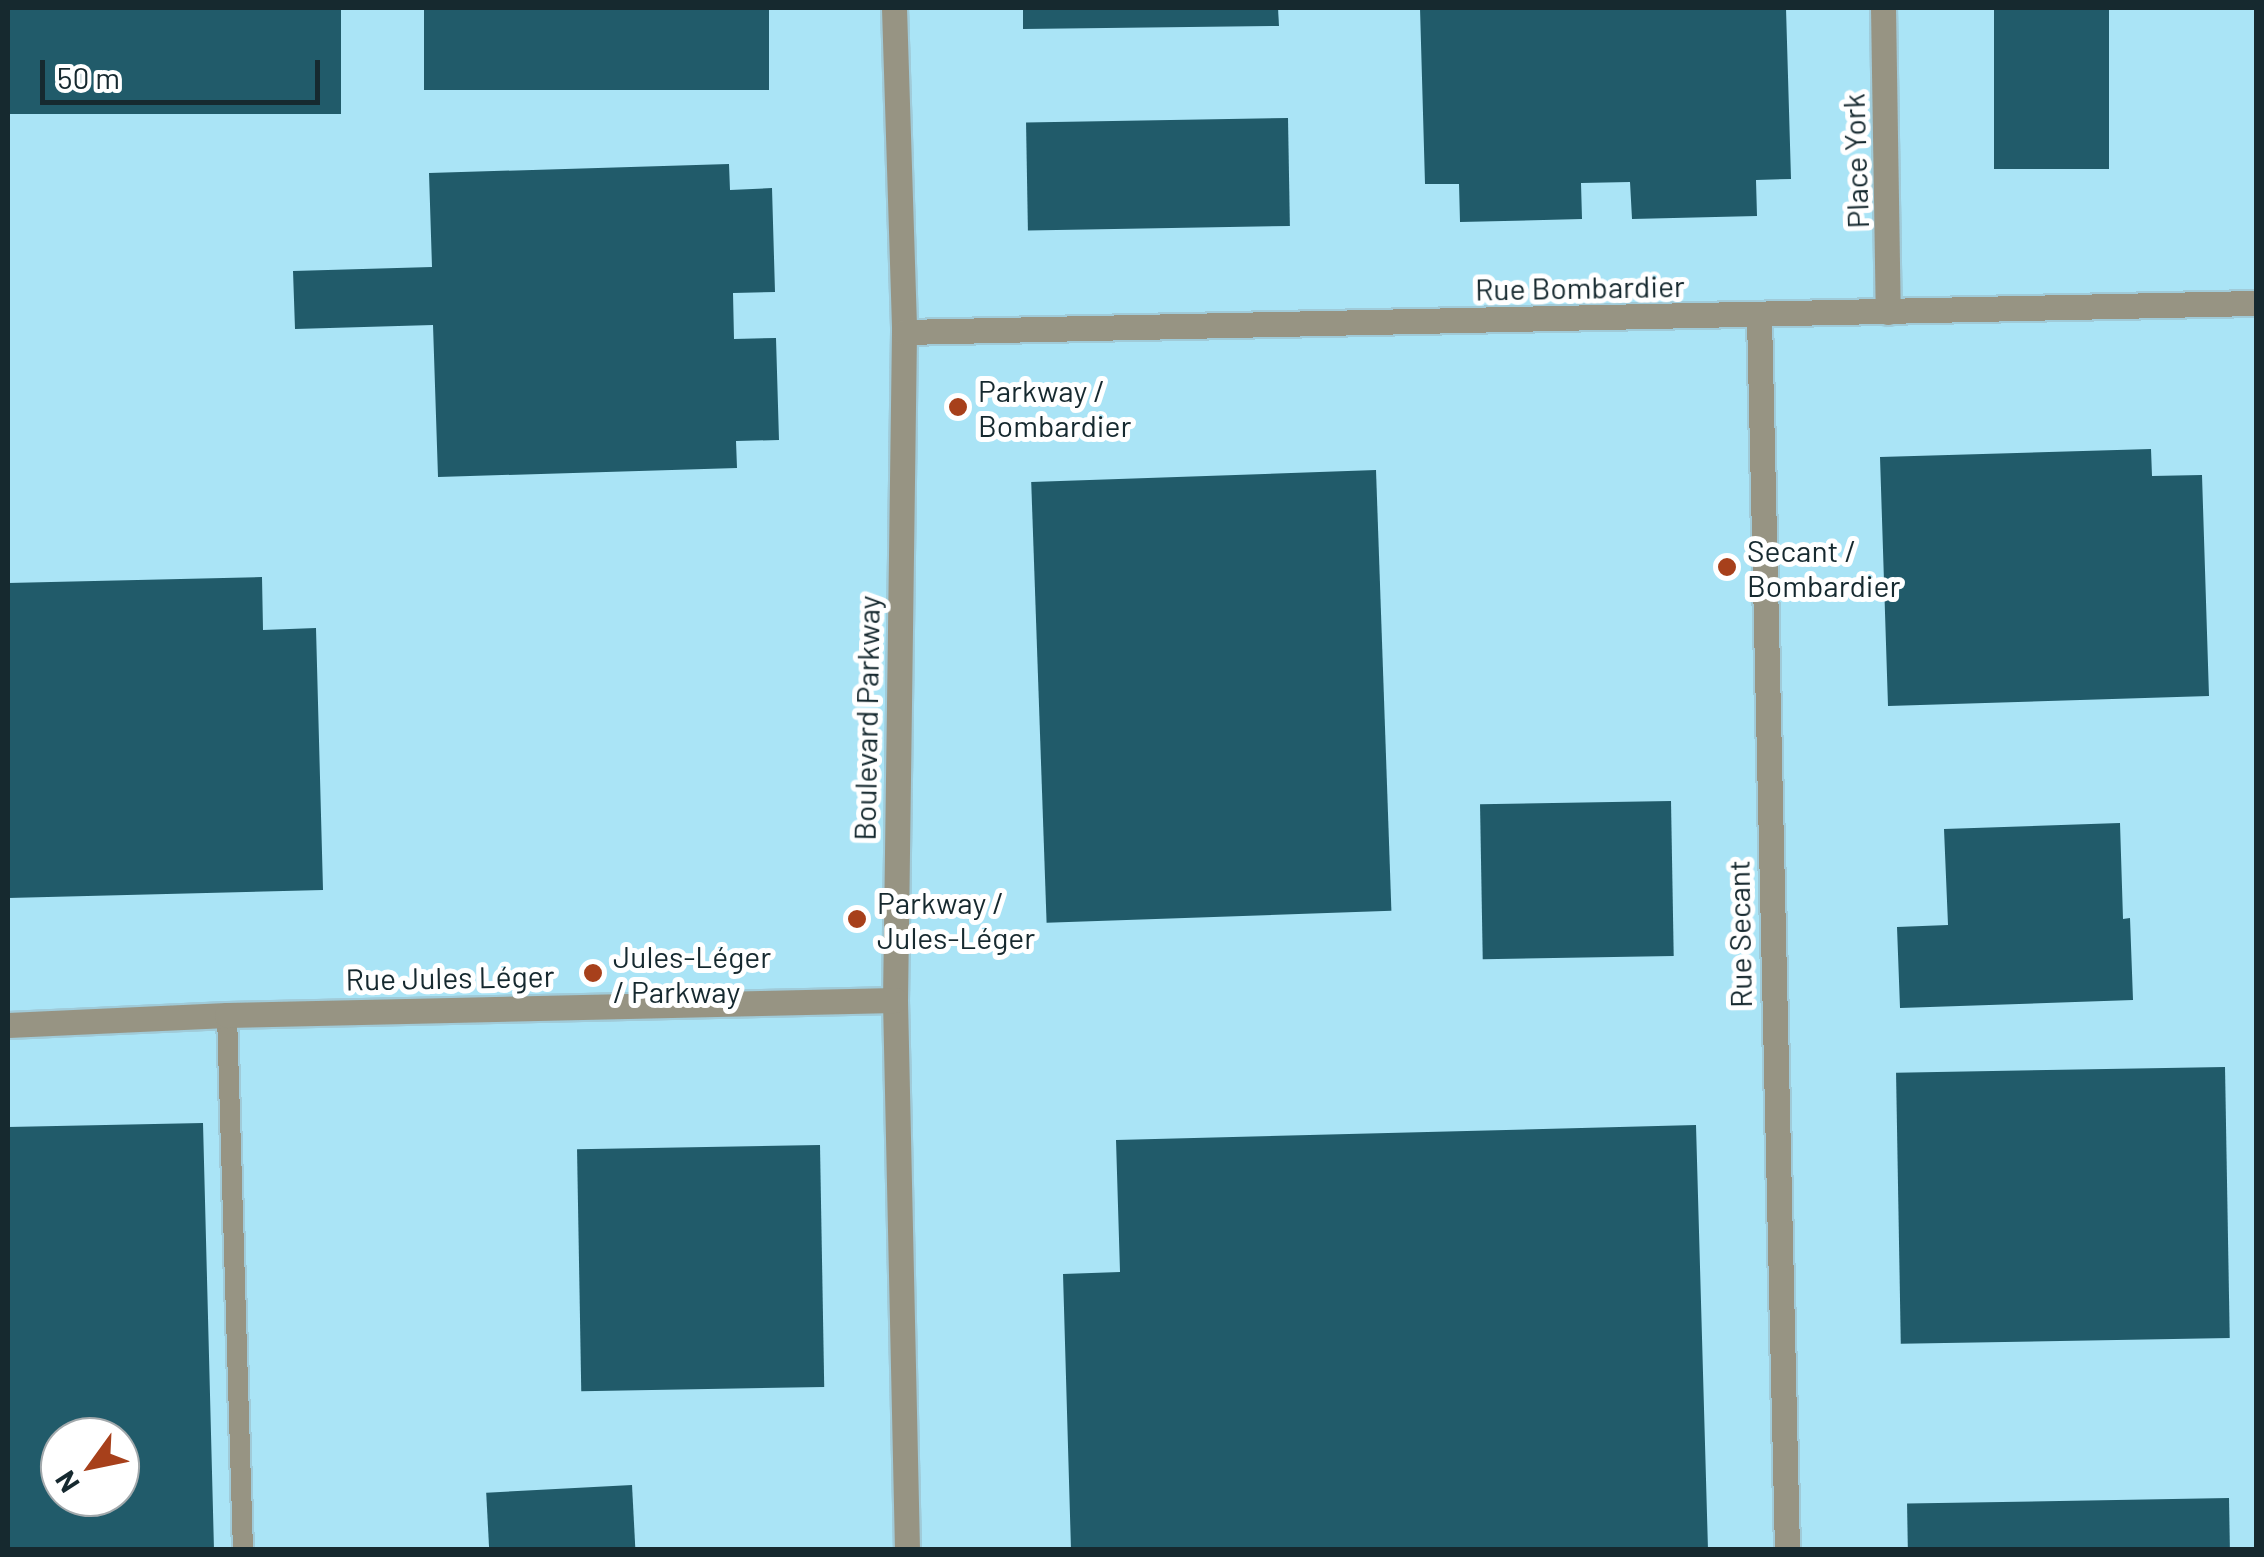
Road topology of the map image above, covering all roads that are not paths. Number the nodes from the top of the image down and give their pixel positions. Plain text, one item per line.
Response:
1 (894, 8) edge
2 (1883, 8) edge
3 (2256, 303) edge
4 (1888, 312) junction
5 (1759, 316) junction
6 (904, 332) junction
7 (895, 1000) junction
8 (227, 1015) junction
9 (8, 1025) edge
10 (243, 1550) edge
11 (907, 1550) edge
12 (1786, 1550) edge

1 - 6 street, Boulevard Parkway
2 - 4 street, Place York
3 - 4 street, Rue Bombardier
4 - 5 street, Rue Bombardier
5 - 6 street, Rue Bombardier
5 - 12 street, Rue Secant
6 - 7 street, Boulevard Parkway
7 - 8 street, Rue Jules Léger
7 - 11 street, Boulevard Parkway
8 - 9 street, Rue Jules Léger
8 - 10 lane

